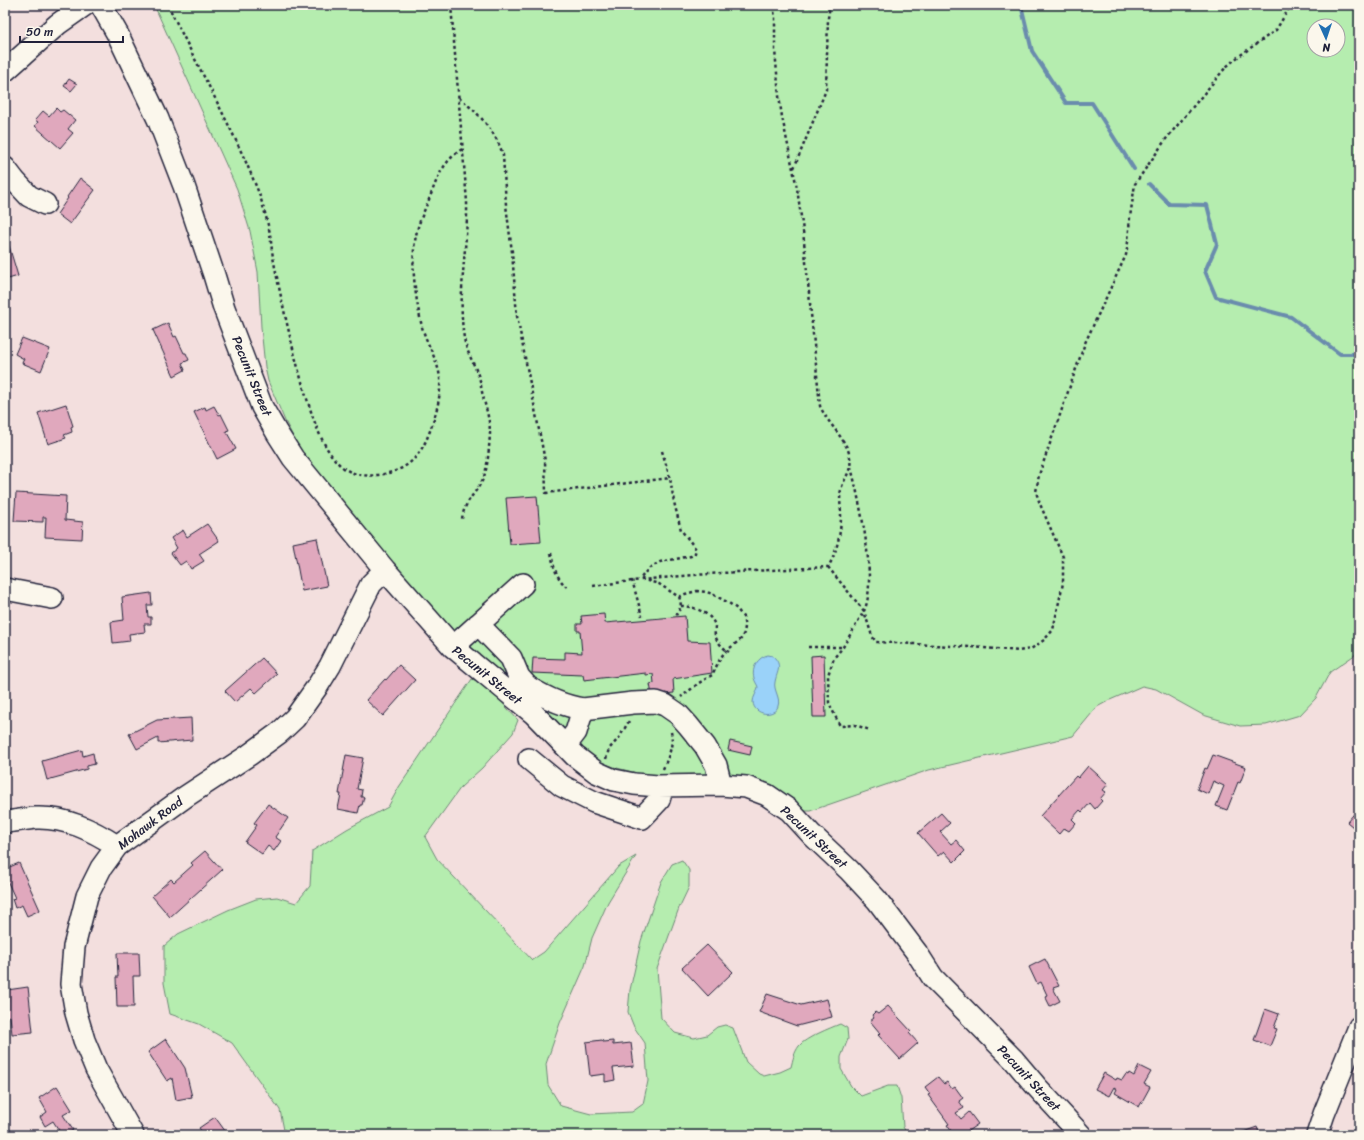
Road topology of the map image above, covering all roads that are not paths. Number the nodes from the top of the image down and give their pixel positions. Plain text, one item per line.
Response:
1 (85, 5) edge
2 (101, 5) edge
3 (5, 71) edge
4 (5, 168) edge
5 (44, 204) dead end
6 (385, 570) junction
7 (523, 584) dead end
8 (5, 589) edge
9 (52, 598) dead end
10 (478, 624) junction
11 (453, 647) junction
12 (522, 693) junction
13 (583, 709) junction
14 (566, 745) junction
15 (529, 759) dead end
16 (590, 767) junction
17 (722, 785) junction
18 (661, 786) junction
19 (568, 788) junction
20 (5, 822) edge
21 (117, 846) junction
22 (1359, 1027) edge
23 (133, 1135) edge
24 (1081, 1135) edge
25 (1317, 1135) edge

1 - 3 street
2 - 6 street, Pecunit Street
4 - 5 street
6 - 11 street, Pecunit Street
6 - 21 street, Mohawk Road
7 - 10 street
8 - 9 street
10 - 11 street
10 - 12 street
11 - 12 street, Pecunit Street
12 - 13 street
12 - 14 street, Pecunit Street
13 - 14 street
13 - 17 street
14 - 16 street, Pecunit Street
15 - 19 street
16 - 18 street, Pecunit Street
16 - 19 street
17 - 18 street, Pecunit Street
17 - 24 street, Pecunit Street
18 - 19 street
20 - 21 street
21 - 23 street, Mohawk Road
22 - 25 street

